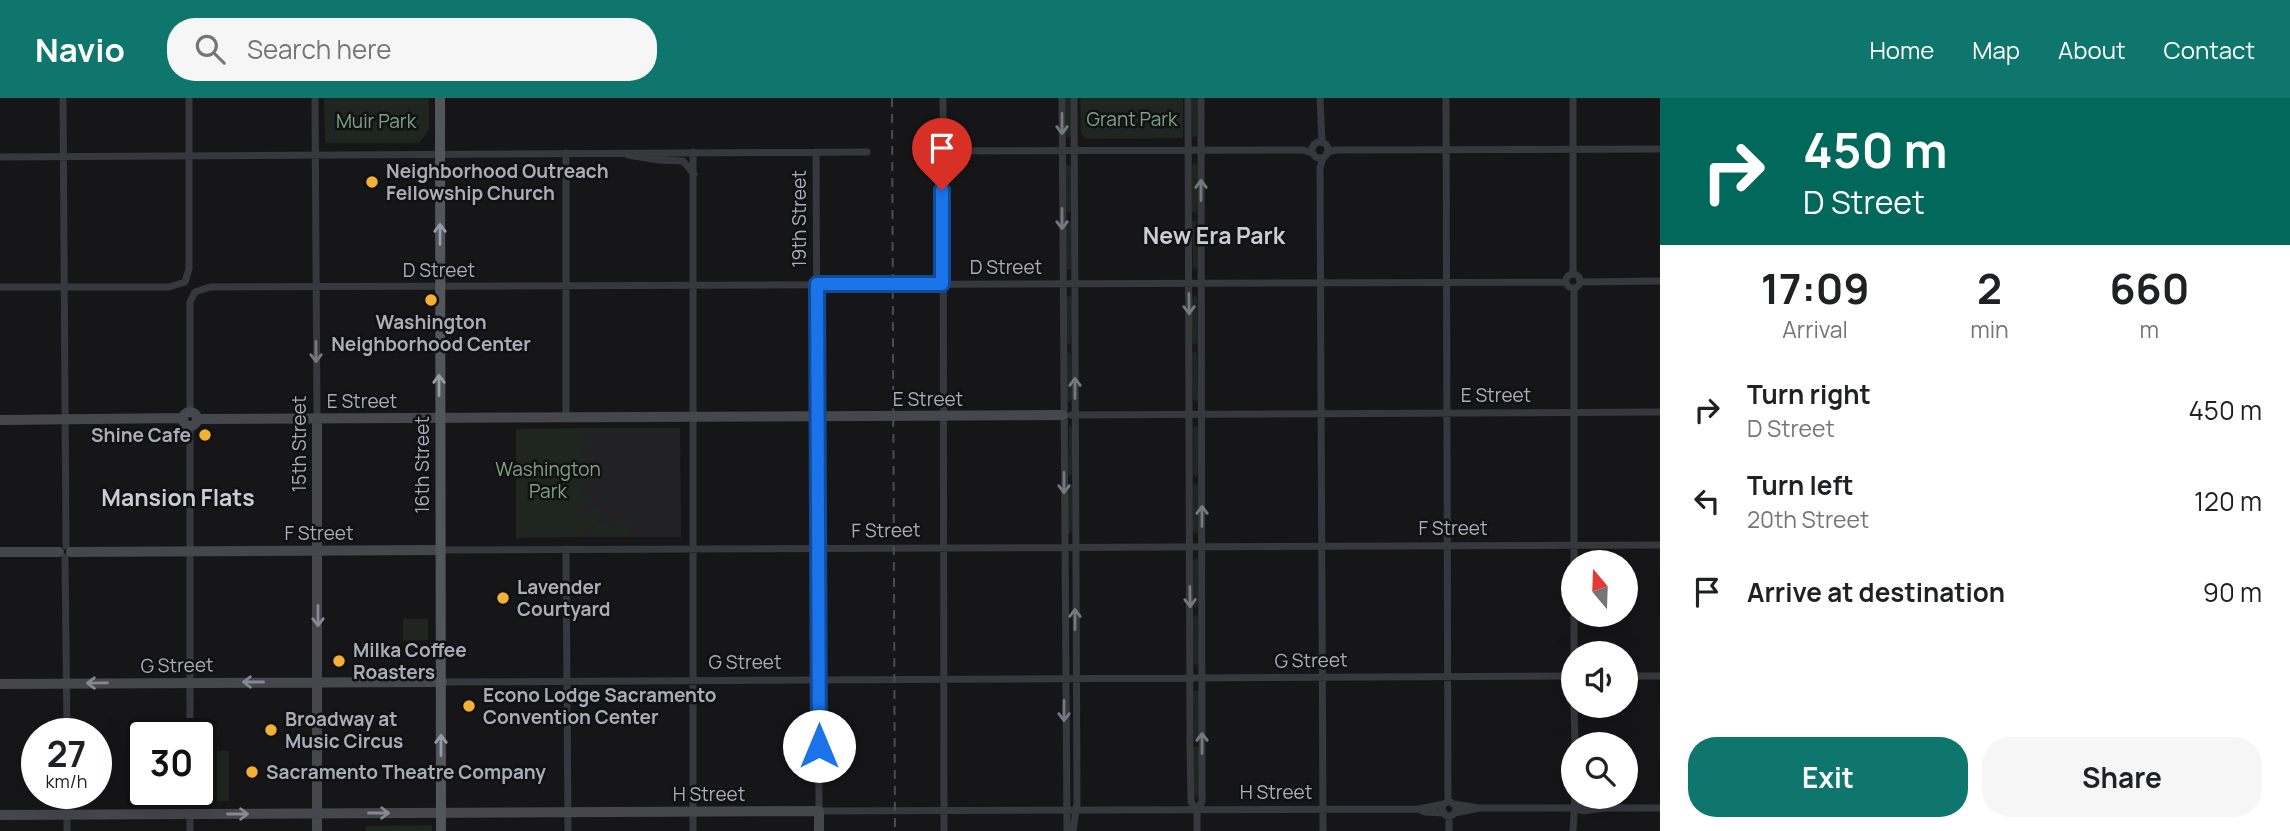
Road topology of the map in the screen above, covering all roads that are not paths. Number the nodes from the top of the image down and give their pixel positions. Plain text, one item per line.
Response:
1 (63, 98) edge
2 (189, 98) edge
3 (315, 98) edge
4 (440, 98) edge
5 (943, 98) edge
6 (1062, 98) edge
7 (1074, 98) edge
8 (1188, 98) edge
9 (1200, 98) edge
10 (1320, 98) edge
11 (1446, 98) edge
12 (1573, 98) edge
13 (1573, 149) junction
14 (1660, 149) edge
15 (1188, 150) junction
16 (1200, 150) junction
17 (1321, 150) junction
18 (1446, 150) junction
19 (916, 151) dead end
20 (942, 151) junction
21 (1062, 151) junction
22 (1074, 151) junction
23 (611, 152) junction
24 (693, 152) junction
25 (817, 152) junction
26 (867, 152) dead end
27 (440, 153) junction
28 (566, 153) junction
29 (315, 154) junction
30 (189, 155) junction
31 (64, 156) junction
32 (0, 157) edge
33 (694, 174) junction
34 (1573, 274) junction
35 (1660, 281) edge
36 (1189, 282) junction
37 (1201, 282) junction
38 (1321, 282) junction
39 (1447, 282) junction
40 (1566, 282) junction
41 (1580, 282) junction
42 (1063, 283) junction
43 (1075, 283) junction
44 (692, 284) junction
45 (817, 284) junction
46 (942, 284) junction
47 (316, 286) junction
48 (440, 286) junction
49 (566, 286) junction
50 (0, 288) edge
51 (1574, 288) junction
52 (65, 289) junction
53 (1447, 412) junction
54 (1660, 412) edge
55 (1574, 413) junction
56 (1321, 414) junction
57 (1063, 415) junction
58 (1075, 415) junction
59 (1189, 415) junction
60 (1202, 415) junction
61 (943, 416) junction
62 (692, 417) junction
63 (817, 417) junction
64 (566, 418) junction
65 (65, 419) junction
66 (190, 419) junction
67 (317, 419) junction
68 (440, 419) junction
69 (0, 420) edge
70 (1322, 545) junction
71 (1447, 545) junction
72 (1574, 545) junction
73 (1660, 545) edge
74 (1190, 546) junction
75 (1202, 546) junction
76 (944, 547) junction
77 (1064, 547) junction
78 (1075, 547) junction
79 (693, 548) junction
80 (817, 548) junction
81 (566, 549) junction
82 (441, 550) junction
83 (1574, 550) edge
84 (190, 551) junction
85 (317, 551) junction
86 (0, 552) edge
87 (65, 552) junction
88 (1638, 676) edge
89 (1660, 676) edge
90 (1322, 677) junction
91 (1448, 677) junction
92 (1561, 677) edge
93 (1190, 678) junction
94 (1202, 678) junction
95 (944, 679) junction
96 (1064, 679) junction
97 (1076, 679) junction
98 (567, 680) junction
99 (692, 680) junction
100 (818, 680) junction
101 (190, 682) junction
102 (317, 682) junction
103 (442, 682) junction
104 (0, 684) edge
105 (66, 684) junction
106 (66, 718) edge
107 (190, 718) edge
108 (1448, 803) junction
109 (1480, 808) junction
110 (1561, 808) edge
111 (1638, 808) edge
112 (1660, 808) edge
113 (67, 809) edge
114 (190, 809) edge
115 (1065, 809) junction
116 (1323, 809) junction
117 (1418, 809) junction
118 (1574, 809) edge
119 (1577, 809) edge
120 (1598, 809) edge
121 (944, 810) junction
122 (1075, 810) junction
123 (1196, 810) junction
124 (693, 811) junction
125 (819, 811) junction
126 (441, 813) junction
127 (568, 813) junction
128 (190, 814) junction
129 (317, 814) junction
130 (1449, 814) junction
131 (0, 815) edge
132 (67, 815) junction
133 (67, 831) edge
134 (190, 831) edge
135 (317, 831) edge
136 (441, 831) edge
137 (568, 831) edge
138 (693, 831) edge
139 (819, 831) edge
140 (944, 831) edge
141 (1067, 831) edge
142 (1073, 831) edge
143 (1197, 831) edge
144 (1323, 831) edge
145 (1449, 831) edge
146 (1573, 831) edge

1 - 31 street
2 - 30 street
3 - 29 street, 15th Street
4 - 27 main road, 16th Street
5 - 20 street
6 -> 21 street
7 - 22 street
8 - 15 street
9 - 16 street
10 - 17 street
11 - 18 street
12 - 13 street
13 - 14 street
13 - 18 street
13 - 34 street
15 - 16 street
15 - 22 street
15 - 36 street
16 - 17 street
37 -> 16 street
17 - 18 street
17 - 38 street
18 - 39 street
19 - 20 street
20 - 21 street
20 - 46 street
21 - 22 street
21 -> 42 street
22 - 43 street
23 - 24 street
23 - 28 street
23 - 33 street
24 - 25 street
24 - 33 street
25 - 26 street
25 - 45 street, 19th Street
27 - 28 street
27 - 29 street
48 -> 27 main road, 16th Street
28 - 49 street
29 - 30 street
29 - 47 street, 15th Street
30 - 31 street
30 - 52 street
31 - 32 street
31 - 52 street
33 - 44 street
34 - 40 street
34 - 41 street
35 - 41 street
36 - 37 street, D Street
36 - 43 street, D Street
36 -> 59 street
37 - 38 street, D Street
37 - 60 street
38 - 39 street, D Street
38 - 56 street
39 - 40 street, D Street
39 - 53 street
40 - 51 street
41 - 51 street
42 - 43 street, D Street
42 - 46 street, D Street
42 - 57 street
58 -> 43 street
44 - 45 street, D Street
44 - 49 street, D Street
44 - 62 street
45 - 46 street, D Street
45 - 63 street, 19th Street
46 - 61 street
47 - 48 street, D Street
47 - 66 street, D Street
47 -> 67 street, 15th Street
48 - 49 street, D Street
68 -> 48 main road, 16th Street
49 - 64 street
50 - 52 street
51 - 55 street
52 - 65 street
53 - 55 street, E Street
53 - 56 street, E Street
53 - 71 street
54 - 55 street, E Street
55 - 72 street
56 - 60 street, E Street
56 - 70 street
57 - 58 street, E Street
57 - 61 street, E Street
57 -> 77 street
58 - 59 street, E Street
58 - 78 street
59 - 60 street, E Street
59 - 74 street
75 -> 60 street
61 - 63 street, E Street
61 - 76 street
62 - 63 street, E Street
62 - 64 street, E Street
62 - 79 street
63 - 80 street, 19th Street
64 - 68 street, E Street
65 - 66 street, E Street
65 - 69 street, E Street
65 - 87 street
66 - 67 street, E Street
66 - 84 street
67 - 68 street, E Street
67 - 85 street, 15th Street
68 - 82 main road, 16th Street
70 - 71 street, F Street
70 - 75 street, F Street
70 - 90 street
71 - 72 street, F Street
71 - 91 street
72 - 73 street, F Street
72 - 83 street
74 - 75 street, F Street
74 - 78 street, F Street
74 -> 93 street
75 - 94 street
76 - 77 street, F Street
76 - 80 street, F Street
76 - 95 street
77 - 78 street, F Street
77 - 96 street
97 -> 78 street
79 - 80 street, F Street
79 - 81 street, F Street
79 - 99 street
80 - 100 street, 19th Street
81 - 82 street, F Street
81 - 98 street
82 - 85 street, F Street
82 - 103 main road, 16th Street
84 - 85 street, F Street
84 - 87 street, F Street
84 - 101 street
85 -> 102 street, 15th Street
86 - 87 street, F Street
87 - 105 street
88 - 89 street
90 - 91 street, G Street
90 - 94 street, G Street
90 - 116 street
91 - 92 street, G Street
91 - 108 street
93 - 94 street, G Street
93 - 97 street, G Street
93 - 123 street
123 -> 94 street
95 - 96 street, G Street
95 - 100 street, G Street
95 - 121 street
96 - 97 street, G Street
96 -> 115 street
97 - 122 street
98 - 99 street, G Street
98 - 103 street, G Street
98 - 127 street
99 - 100 street, G Street
99 - 124 street
100 - 125 street, 19th Street
102 -> 101 street, G Street
101 -> 105 street, G Street
101 - 107 street
102 - 103 street, G Street
102 - 129 street, 15th Street
126 -> 103 main road, 16th Street
104 - 105 street, G Street
105 - 106 street
108 - 109 street, H Street
108 - 117 street, H Street
108 - 130 street
108 - 130 street
109 - 110 street, H Street
109 - 130 street, H Street
111 - 112 street, H Street
113 - 132 street
114 - 128 street
115 - 121 street, H Street
115 - 122 street, H Street
115 - 141 street
116 - 117 street, H Street
116 - 123 street, H Street
116 - 144 street
117 - 130 street, H Street
118 - 146 street
119 - 120 street, H Street
121 - 125 street, H Street
121 - 140 street
122 - 123 street, H Street
122 - 142 street
123 - 143 street
124 - 125 street, H Street
124 - 127 street, H Street
124 - 138 street
125 - 139 street, 19th Street
126 - 127 street, H Street
129 -> 126 street, H Street
126 - 136 main road, 16th Street
127 - 137 street
128 -> 129 street, H Street
128 - 132 street, H Street
128 - 134 street
129 - 135 street, 15th Street
130 - 145 street
131 - 132 street, H Street
132 - 133 street

